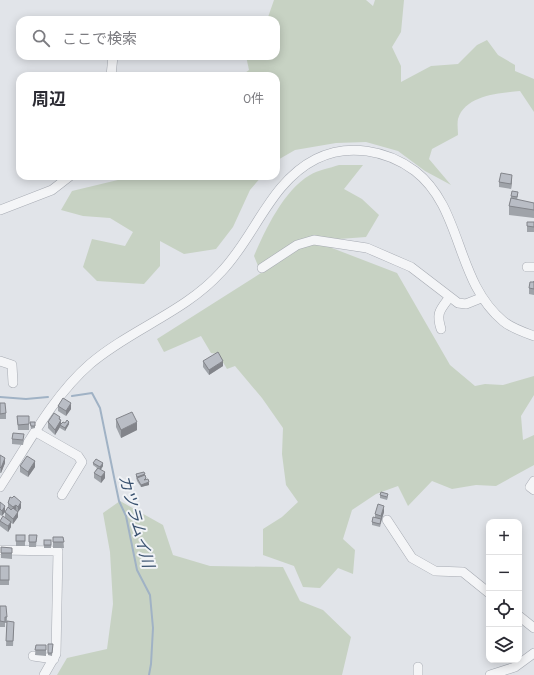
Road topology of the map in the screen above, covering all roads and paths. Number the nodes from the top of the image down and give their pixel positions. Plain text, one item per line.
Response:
1 (113, 60) edge
2 (111, 72) edge
3 (65, 180) edge
4 (0, 210) edge
5 (262, 268) dead end
6 (449, 298) junction
7 (481, 298) junction
8 (441, 329) dead end
9 (534, 336) edge
10 (0, 361) edge
11 (13, 383) dead end
12 (36, 432) junction
13 (534, 481) edge
14 (0, 487) edge
15 (534, 490) edge
16 (62, 495) dead end
17 (386, 520) dead end
18 (0, 550) edge
19 (487, 591) edge
20 (522, 618) edge
21 (534, 628) edge
22 (534, 653) edge
23 (33, 656) dead end
24 (54, 659) junction
25 (44, 675) edge
26 (490, 675) edge

1 - 2 street
3 - 4 street
5 - 6 street
6 - 7 street
6 - 8 street
7 - 9 street
7 - 12 street
10 - 11 street
12 - 14 street
12 - 16 street
13 - 15 street
17 - 19 street
18 - 24 street
20 - 21 street
22 - 26 street
23 - 24 street
24 - 25 street

